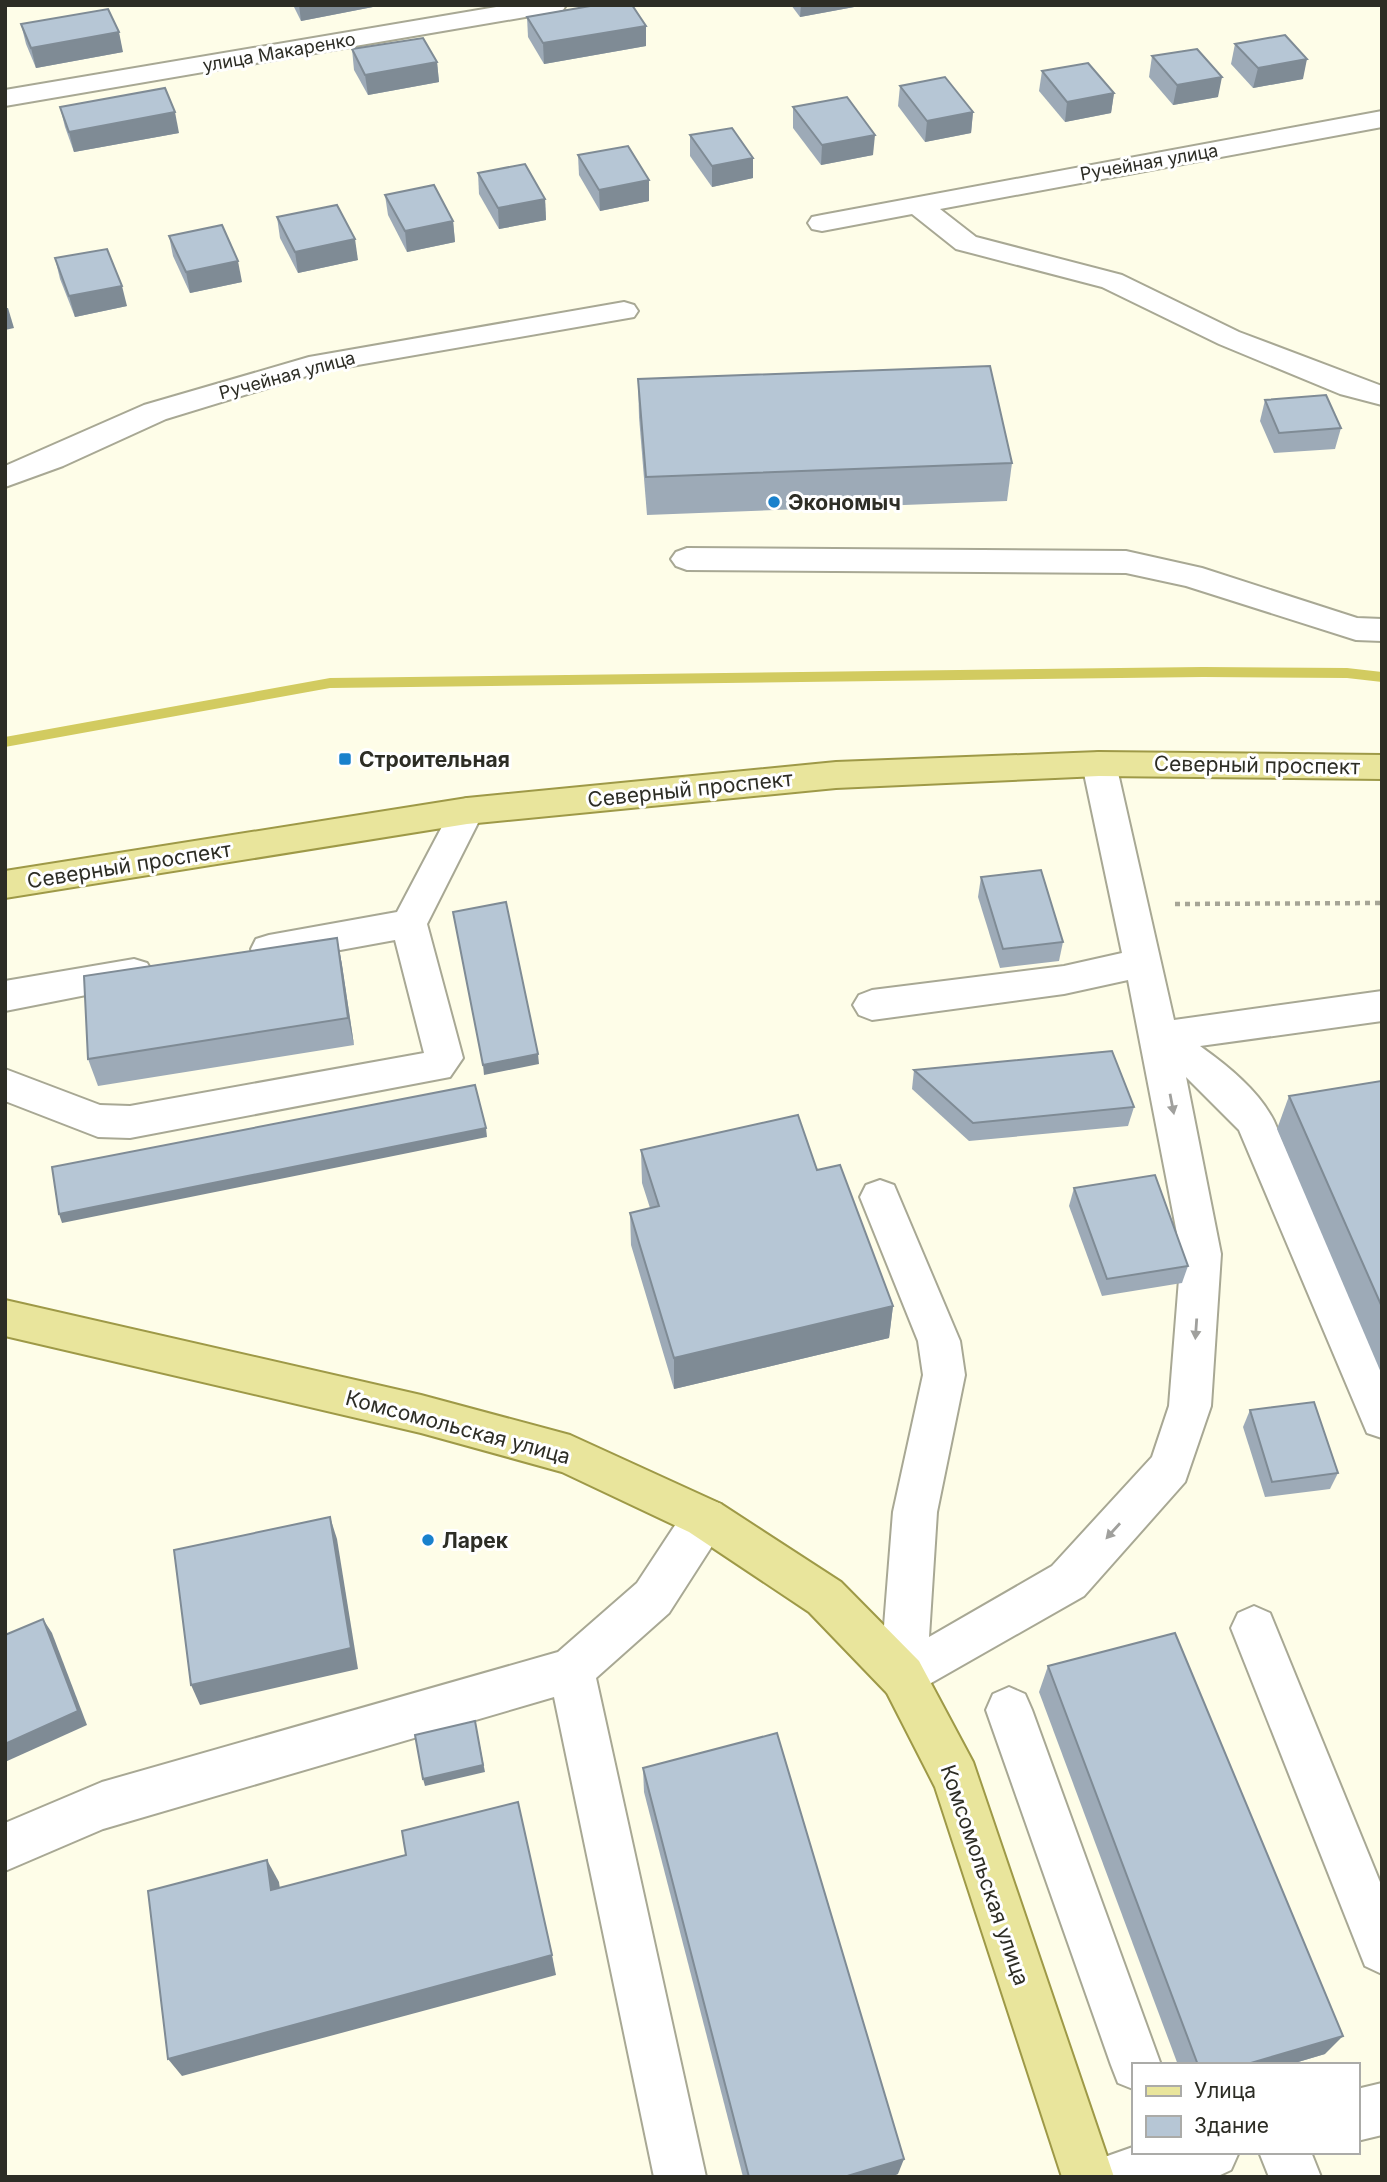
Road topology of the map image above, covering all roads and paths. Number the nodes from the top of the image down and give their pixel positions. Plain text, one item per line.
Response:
1 (554, 5) edge
2 (5, 98) edge
3 (1382, 118) edge
4 (917, 205) junction
5 (822, 223) dead end
6 (624, 311) dead end
7 (1382, 396) edge
8 (5, 477) edge
9 (687, 559) dead end
10 (1382, 630) edge
11 (1099, 764) junction
12 (1382, 767) edge
13 (467, 811) junction
14 (5, 885) edge
15 (1382, 903) edge
16 (1132, 904) junction
17 (409, 924) junction
18 (234, 955) edge
19 (1144, 962) junction
20 (167, 967) edge
21 (5, 996) edge
22 (872, 1005) dead end
23 (1382, 1006) edge
24 (1159, 1037) junction
25 (5, 1084) edge
26 (880, 1197) dead end
27 (5, 1318) edge
28 (1382, 1419) edge
29 (705, 1518) junction
30 (1254, 1628) dead end
31 (571, 1670) junction
32 (903, 1677) junction
33 (1009, 1710) dead end
34 (5, 1847) edge
35 (1382, 1949) edge
36 (1135, 2063) edge
37 (1382, 2109) edge
38 (1359, 2115) edge
39 (1286, 2154) edge
40 (1184, 2156) edge
41 (680, 2177) edge
42 (1088, 2177) edge
43 (1117, 2177) edge
44 (1295, 2177) edge

1 - 2 street, улица Макаренко
3 - 4 street, Ручейная улица
4 - 5 street, Ручейная улица
4 - 7 street
6 - 8 street, Ручейная улица
9 - 10 street
11 - 12 main road, Северный проспект
11 - 13 main road, Северный проспект
11 - 16 street
13 - 14 main road, Северный проспект
13 - 17 street
15 - 16 path
16 - 19 street
17 - 18 street
17 - 25 street
19 - 22 street
19 - 24 street
20 - 21 street
23 - 24 street
24 - 28 street
24 -> 32 street
26 - 32 street
27 - 29 main road, Комсомольская улица
29 - 31 street
29 - 32 main road, Комсомольская улица
30 - 35 street
31 - 34 street
31 - 41 street
32 - 42 main road, Комсомольская улица
33 - 36 street
37 - 38 street
39 - 44 street
40 - 43 street

